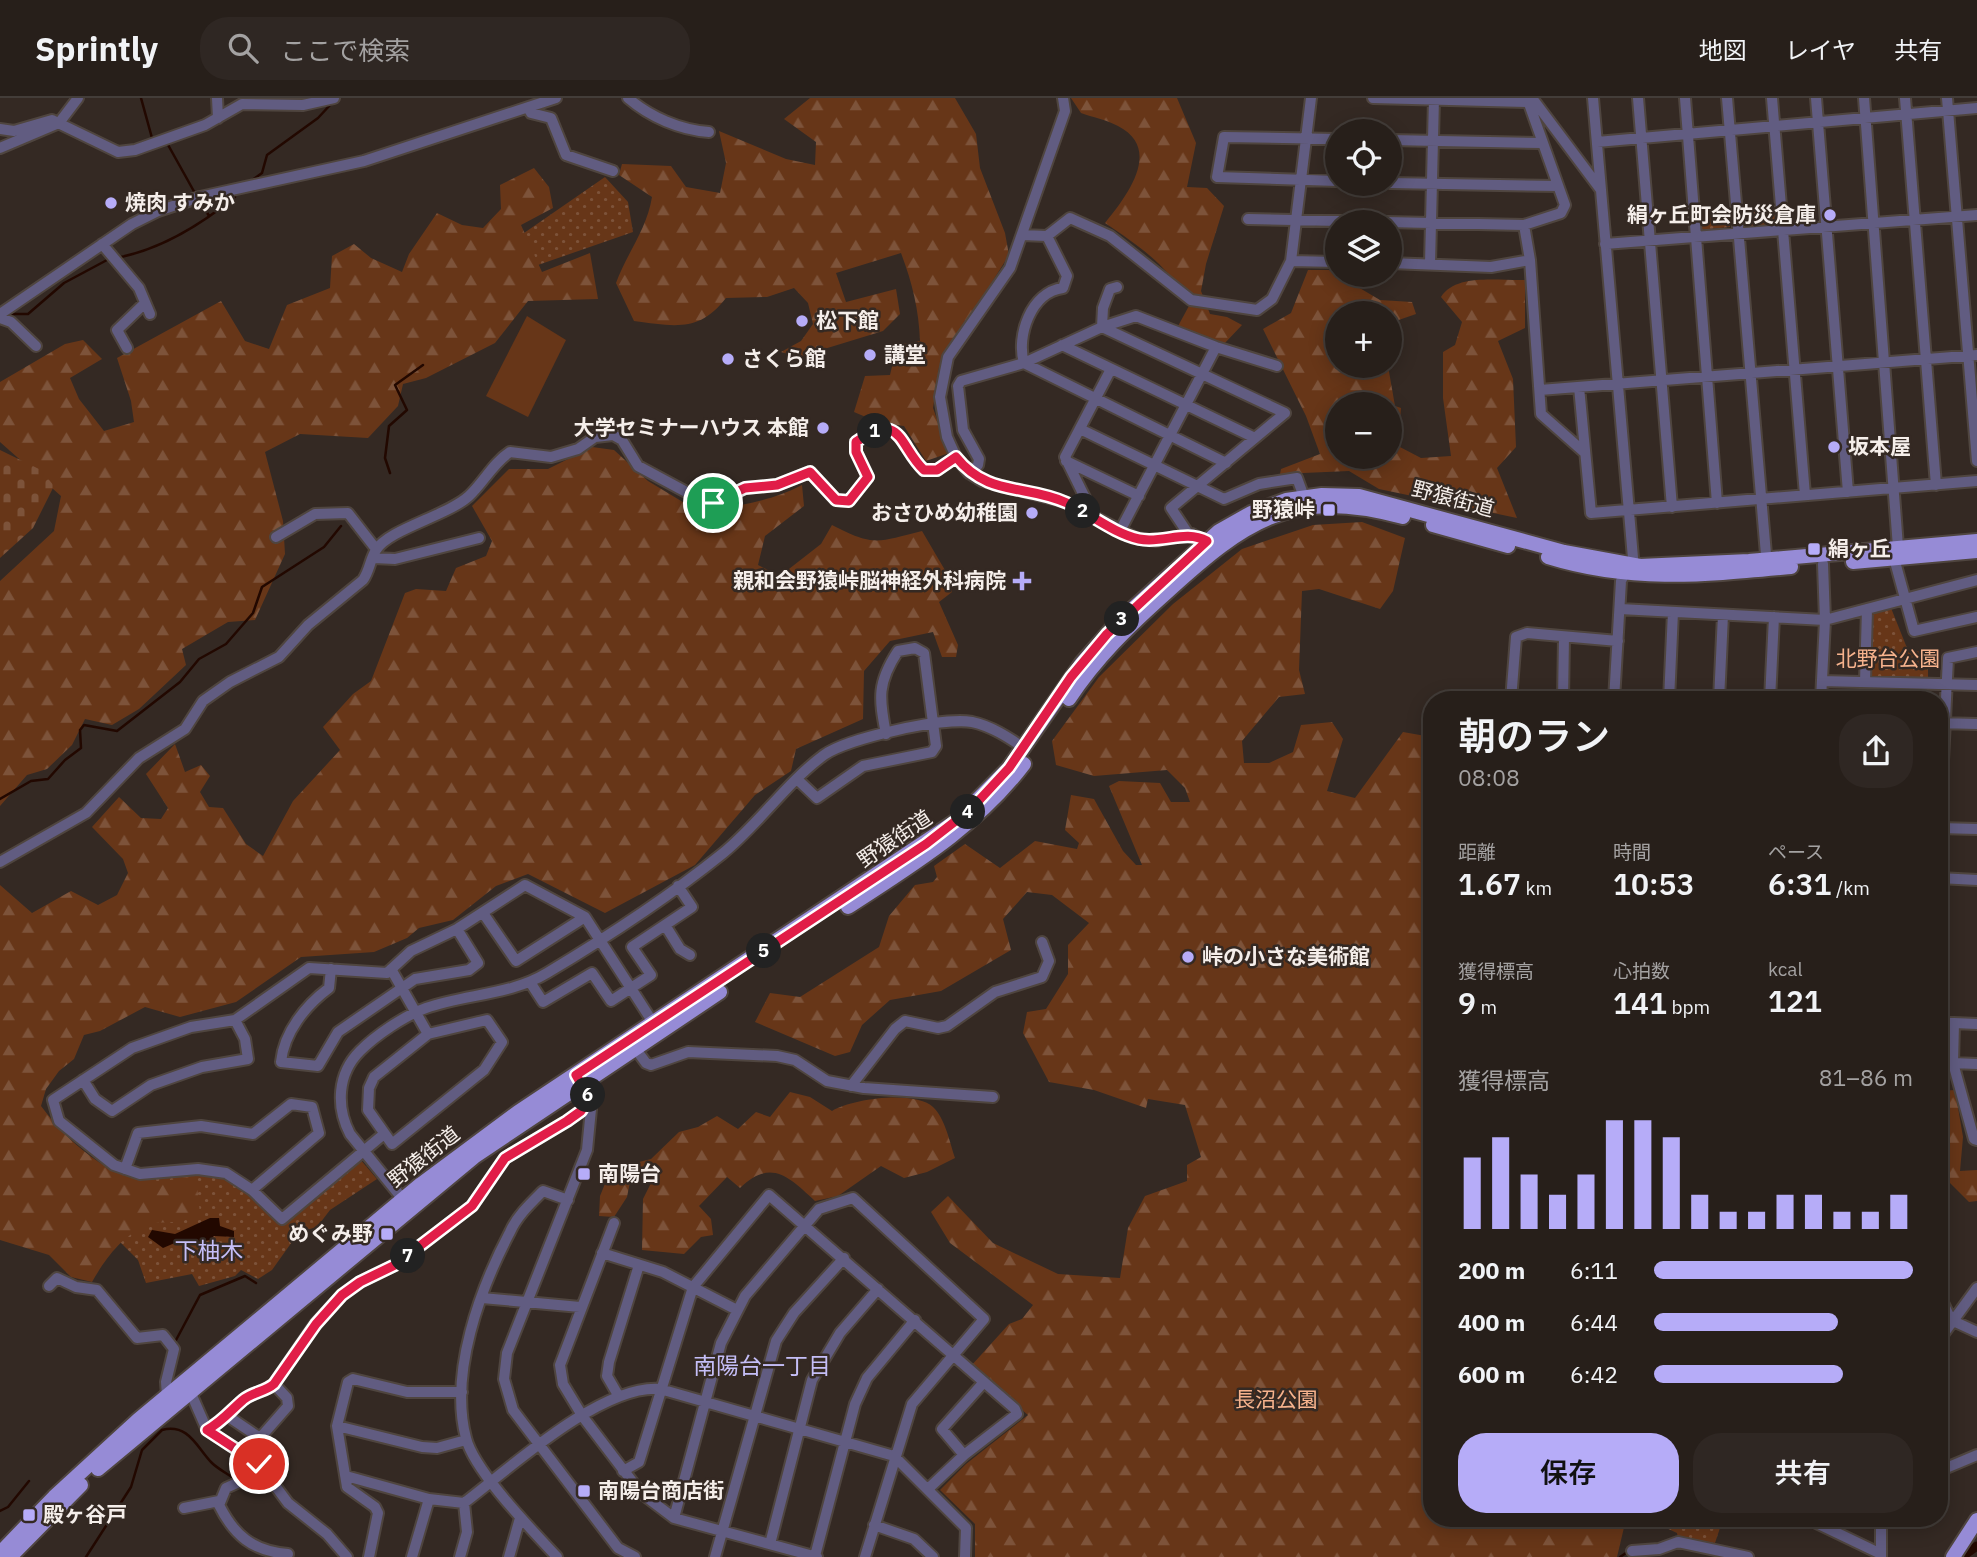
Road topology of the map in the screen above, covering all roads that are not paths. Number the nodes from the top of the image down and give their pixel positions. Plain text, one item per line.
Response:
1 (78, 98) edge
2 (217, 98) edge
3 (334, 98) edge
4 (556, 98) edge
5 (628, 98) edge
6 (1063, 98) edge
7 (1311, 98) edge
8 (1373, 98) edge
9 (1593, 98) edge
10 (1638, 98) edge
11 (1685, 98) edge
12 (1727, 98) edge
13 (1772, 98) edge
14 (1816, 98) edge
15 (1864, 98) edge
16 (1905, 98) edge
17 (1947, 98) edge
18 (1434, 99) edge
19 (1529, 99) edge
20 (1977, 108) edge
21 (529, 109) junction
22 (1948, 110) junction
23 (1906, 114) junction
24 (218, 118) junction
25 (1865, 118) junction
26 (1818, 122) junction
27 (60, 123) junction
28 (1774, 126) junction
29 (0, 128) edge
30 (1730, 130) junction
31 (709, 131) dead end
32 (1687, 134) junction
33 (1641, 138) junction
34 (1306, 139) junction
35 (1325, 139) edge
36 (1402, 140) edge
37 (1433, 141) junction
38 (1597, 142) junction
39 (1541, 143) junction
40 (0, 148) edge
41 (613, 171) dead end
42 (1301, 181) junction
43 (1325, 181) edge
44 (1402, 183) edge
45 (1432, 184) junction
46 (1558, 186) junction
47 (1601, 190) junction
48 (1977, 215) edge
49 (1956, 216) junction
50 (1248, 219) dead end
51 (1296, 219) junction
52 (1915, 220) junction
53 (1431, 223) junction
54 (1873, 223) junction
55 (1524, 225) junction
56 (1826, 227) junction
57 (1783, 230) junction
58 (1739, 234) junction
59 (1022, 235) junction
60 (1047, 236) junction
61 (1696, 237) junction
62 (1650, 241) junction
63 (102, 244) junction
64 (1605, 244) junction
65 (1530, 260) junction
66 (1291, 261) junction
67 (1325, 262) edge
68 (1402, 263) edge
69 (1430, 264) junction
70 (1117, 287) dead end
71 (1, 313) edge
72 (1102, 327) junction
73 (1062, 345) junction
74 (36, 346) dead end
75 (1216, 347) junction
76 (127, 348) dead end
77 (1973, 355) edge
78 (1926, 359) junction
79 (1884, 362) junction
80 (1024, 363) junction
81 (1277, 366) dead end
82 (1838, 366) junction
83 (1111, 369) junction
84 (1795, 369) junction
85 (1751, 374) junction
86 (1201, 375) junction
87 (1707, 377) junction
88 (1661, 380) junction
89 (1618, 384) junction
90 (1579, 387) junction
91 (1540, 390) junction
92 (1095, 398) junction
93 (1186, 405) junction
94 (1080, 429) junction
95 (1170, 435) junction
96 (1255, 438) junction
97 (1584, 452) junction
98 (956, 457) junction
99 (1066, 461) junction
100 (1977, 461) edge
101 (1226, 463) junction
102 (1154, 466) junction
103 (969, 473) junction
104 (1977, 481) edge
105 (1936, 485) junction
106 (1198, 486) junction
107 (1894, 488) junction
108 (1848, 492) junction
109 (1805, 495) junction
110 (1139, 496) junction
111 (1304, 497) junction
112 (1762, 499) junction
113 (1717, 503) junction
114 (1672, 507) junction
115 (1629, 510) junction
116 (1591, 513) junction
117 (1094, 517) junction
118 (1120, 531) junction
119 (1189, 535) junction
120 (276, 537) dead end
121 (479, 538) dead end
122 (1977, 541) edge
123 (1211, 545) junction
124 (1977, 551) edge
125 (1896, 553) junction
126 (375, 554) junction
127 (1767, 564) junction
128 (1823, 565) junction
129 (1627, 570) junction
130 (1977, 580) edge
131 (1902, 599) junction
132 (1619, 609) junction
133 (1867, 609) junction
134 (1673, 612) junction
135 (1723, 615) junction
136 (1774, 617) junction
137 (1977, 617) edge
138 (1825, 620) junction
139 (1564, 637) junction
140 (1618, 641) junction
141 (1977, 652) edge
142 (1822, 681) junction
143 (1865, 682) junction
144 (1947, 684) junction
145 (1977, 685) edge
146 (1512, 691) edge
147 (1563, 691) edge
148 (1615, 691) edge
149 (1669, 691) edge
150 (1719, 691) edge
151 (1770, 691) edge
152 (1821, 691) edge
153 (1946, 691) edge
154 (1948, 723) edge
155 (932, 724) junction
156 (1977, 724) edge
157 (886, 734) junction
158 (1024, 748) junction
159 (797, 779) junction
160 (1948, 828) edge
161 (1977, 829) edge
162 (0, 862) edge
163 (1948, 878) edge
164 (1977, 880) edge
165 (678, 886) junction
166 (483, 913) junction
167 (585, 917) junction
168 (664, 925) junction
169 (457, 929) junction
170 (598, 939) junction
171 (1042, 942) dead end
172 (690, 955) dead end
173 (331, 969) junction
174 (391, 969) junction
175 (530, 982) junction
176 (402, 988) junction
177 (631, 988) junction
178 (418, 1012) junction
179 (235, 1020) junction
180 (1948, 1023) edge
181 (1954, 1023) junction
182 (654, 1024) junction
183 (1977, 1024) edge
184 (428, 1034) junction
185 (635, 1048) junction
186 (1953, 1063) junction
187 (1977, 1064) edge
188 (83, 1080) junction
189 (579, 1080) junction
190 (851, 1086) junction
191 (993, 1097) dead end
192 (589, 1098) junction
193 (1964, 1103) junction
194 (1977, 1104) edge
195 (384, 1134) junction
196 (1977, 1140) edge
197 (363, 1151) junction
198 (125, 1169) junction
199 (252, 1190) junction
200 (568, 1200) junction
201 (407, 1203) junction
202 (614, 1223) dead end
203 (806, 1225) junction
204 (602, 1253) junction
205 (844, 1258) junction
206 (639, 1265) junction
207 (49, 1286) dead end
208 (693, 1287) junction
209 (1977, 1288) edge
210 (878, 1289) junction
211 (482, 1298) junction
212 (527, 1302) junction
213 (580, 1307) junction
214 (737, 1310) junction
215 (1948, 1318) edge
216 (915, 1320) junction
217 (1950, 1323) junction
218 (1948, 1326) edge
219 (1977, 1332) edge
220 (953, 1355) junction
221 (984, 1382) junction
222 (274, 1384) junction
223 (660, 1389) junction
224 (190, 1391) junction
225 (462, 1392) junction
226 (618, 1395) junction
227 (167, 1396) junction
228 (707, 1402) junction
229 (755, 1415) junction
230 (229, 1417) junction
231 (583, 1417) junction
232 (337, 1426) junction
233 (799, 1427) junction
234 (207, 1430) junction
235 (466, 1440) junction
236 (845, 1440) junction
237 (539, 1445) junction
238 (894, 1455) junction
239 (964, 1455) junction
240 (1977, 1455) edge
241 (259, 1464) junction
242 (1948, 1467) edge
243 (623, 1471) junction
244 (346, 1476) junction
245 (492, 1482) junction
246 (929, 1488) junction
247 (429, 1499) junction
248 (219, 1501) junction
249 (464, 1503) junction
250 (184, 1508) dead end
251 (520, 1518) junction
252 (674, 1518) junction
253 (1977, 1520) edge
254 (874, 1525) junction
255 (1824, 1527) edge
256 (1881, 1527) edge
257 (723, 1531) junction
258 (770, 1544) junction
259 (1632, 1551) dead end
260 (0, 1553) edge
261 (616, 1553) edge
262 (288, 1554) dead end
263 (1881, 1555) edge
264 (555, 1556) edge
265 (5, 1557) edge
266 (10, 1557) edge
267 (347, 1557) edge
268 (369, 1557) edge
269 (412, 1557) edge
270 (460, 1557) edge
271 (509, 1557) edge
272 (635, 1557) edge
273 (715, 1557) edge
274 (816, 1557) edge
275 (865, 1557) edge
276 (933, 1557) edge
277 (965, 1557) edge
278 (1748, 1557) edge
279 (1953, 1557) edge

1 - 27 street
2 - 24 street
3 - 24 street
4 - 21 street
5 - 31 street
6 - 59 street
7 - 34 street
8 - 18 street
9 - 38 street
10 - 33 street
11 - 32 street
12 - 30 street
13 - 28 street
14 - 26 street
15 - 25 street
16 - 23 street
17 - 22 street
18 - 19 street
18 - 37 street
19 - 39 street
19 - 47 street
20 - 22 street
21 - 41 street
21 - 63 street
22 - 23 street
22 - 49 street
23 - 25 street
23 - 52 street
24 - 27 street
25 - 26 street
25 - 54 street
26 - 28 street
26 - 56 street
27 - 29 street
27 - 40 street
28 - 30 street
28 - 57 street
30 - 32 street
30 - 58 street
32 - 33 street
32 - 61 street
33 - 38 street
33 - 62 street
34 - 35 street
34 - 42 street
34 - 42 street
36 - 37 street
37 - 39 street
37 - 45 street
38 - 47 street
39 - 46 street
42 - 43 street
42 - 51 street
44 - 45 street
45 - 46 street
45 - 53 street
46 - 55 street
47 - 64 street
48 - 49 street
49 - 52 street
49 - 77 street
50 - 51 street
51 - 53 street
51 - 66 street
52 - 54 street
52 - 78 street
53 - 55 street
53 - 69 street
54 - 56 street
54 - 79 street
55 - 65 street
56 - 57 street
56 - 82 street
57 - 58 street
57 - 84 street
58 - 61 street
58 - 85 street
59 - 60 street
59 - 98 street
60 - 66 street
60 - 80 street
61 - 62 street
61 - 87 street
62 - 64 street
62 - 88 street
63 - 71 street
63 - 76 street
64 - 89 street
65 - 69 street
65 - 91 street
66 - 67 street
68 - 69 street
70 - 72 street
71 - 74 street
72 - 73 street
72 - 75 street
72 - 86 street
73 - 80 street
73 - 83 street
75 - 81 street
75 - 86 street
77 - 78 street
77 - 100 street
78 - 79 street
78 - 105 street
79 - 82 street
79 - 107 street
80 - 92 street
80 - 103 street
82 - 84 street
82 - 108 street
83 - 92 street
83 - 93 street
84 - 85 street
84 - 109 street
85 - 87 street
85 - 112 street
86 - 93 street
86 - 96 street
87 - 88 street
87 - 113 street
88 - 89 street
88 - 114 street
89 - 90 street
89 - 115 street
90 - 91 street
90 - 97 street
90 - 116 street
91 - 97 street
92 - 94 street
92 - 95 street
93 - 95 street
93 - 96 street
94 - 99 street
94 - 102 street
95 - 101 street
95 - 102 street
96 - 101 street
97 - 116 street
98 - 103 street
98 - 126 street
99 - 110 street
99 - 117 street
101 - 106 street
102 - 106 street
102 - 110 street
103 - 117 street
104 - 105 street
105 - 107 street
106 - 111 street
106 - 119 street
107 - 108 street
107 - 125 street
108 - 109 street
109 - 112 street
110 - 118 street
111 - 123 main road, 野猿街道
111 - 129 main road, 野猿街道
112 - 113 street
112 - 127 street
113 - 114 street
114 - 115 street
115 - 116 street
115 - 129 street
117 - 118 street
118 - 119 street
119 - 123 street
120 - 126 street
121 - 126 street
122 - 125 main road, 野猿街道
123 - 129 main road, 野猿街道
123 - 158 main road, 野猿街道
123 - 185 main road, 野猿街道
124 - 125 main road, 野猿街道
125 - 127 main road, 野猿街道
125 - 128 main road, 野猿街道
125 - 131 street
126 - 162 street
127 - 128 main road, 野猿街道
127 - 129 main road, 野猿街道
128 - 138 street
129 - 132 street
130 - 131 street
131 - 133 street
131 - 137 street
132 - 134 street
132 - 140 street
133 - 138 street
133 - 143 street
134 - 135 street
134 - 149 street
135 - 136 street
135 - 150 street
136 - 138 street
136 - 151 street
138 - 142 street
139 - 140 street
139 - 146 street
139 - 147 street
140 - 148 street
141 - 144 street
142 - 143 street
142 - 152 street
143 - 144 street
144 - 145 street
144 - 153 street
154 - 156 street
155 - 157 street
155 - 157 street
155 - 158 street
155 - 159 street
157 - 159 street
158 - 182 main road, 野猿街道
159 - 165 street
160 - 161 street
163 - 164 street
165 - 168 street
165 - 170 street
166 - 167 street
166 - 167 street
166 - 169 street
167 - 170 street
168 - 172 street
168 - 177 street
169 - 174 street
169 - 176 street
170 - 175 street
170 - 177 street
171 - 190 street
173 - 174 street
173 - 176 street
173 - 179 street
174 - 176 street
175 - 177 street
175 - 178 street
176 - 178 street
177 - 182 street
178 - 184 street
178 - 197 street
179 - 188 street
179 - 188 street
180 - 181 street
181 - 183 street
181 - 186 street
182 - 189 main road, 野猿街道
184 - 195 street
184 - 195 street
185 - 189 main road, 野猿街道
185 - 190 street
186 - 187 street
186 - 193 street
188 - 198 street
189 - 192 street
189 - 201 main road, 野猿街道
190 - 191 street
192 - 200 street
192 - 222 street
193 - 194 street
193 - 196 street
195 - 197 street
197 - 199 street
197 - 201 street
198 - 199 street
198 - 199 street
200 - 211 street
200 - 212 street
201 - 224 main road, 野猿街道
201 - 227 main road, 野猿街道
202 - 204 street
203 - 205 street
203 - 208 street
203 - 214 street
203 - 220 street
204 - 206 street
204 - 213 street
205 - 210 street
205 - 229 street
206 - 208 street
206 - 226 street
207 - 227 street
208 - 214 street
208 - 223 street
209 - 217 street
210 - 216 street
210 - 233 street
211 - 212 street
211 - 225 street
212 - 213 street
212 - 237 street
213 - 231 street
214 - 228 street
215 - 217 street
216 - 220 street
216 - 236 street
217 - 218 street
217 - 219 street
220 - 221 street
220 - 238 street
221 - 239 street
221 - 239 street
222 - 230 street
222 - 230 street
223 - 226 street
223 - 228 street
223 - 243 street
224 - 234 street
224 - 266 main road, 野猿街道
225 - 232 street
225 - 235 street
226 - 231 street
227 - 260 main road, 野猿街道
228 - 229 street
228 - 252 street
229 - 233 street
229 - 257 street
230 - 234 street
231 - 237 street
231 - 243 street
232 - 235 street
232 - 244 street
233 - 236 street
233 - 258 street
234 - 241 street
235 - 245 street
236 - 238 street
236 - 274 street
237 - 245 street
237 - 261 street
238 - 246 street
238 - 254 street
239 - 246 street
240 - 242 street
241 - 248 street
241 - 267 street
243 - 252 street
244 - 247 street
244 - 268 street
245 - 249 street
245 - 251 street
246 - 277 street
247 - 249 street
247 - 269 street
248 - 250 street
248 - 262 street
249 - 270 street
251 - 264 street
251 - 271 street
252 - 257 street
253 - 279 main road
254 - 275 street
254 - 276 street
255 - 263 street
256 - 263 street
257 - 258 street
257 - 273 street
258 - 274 street
259 - 278 street
260 - 265 street
261 - 272 street

